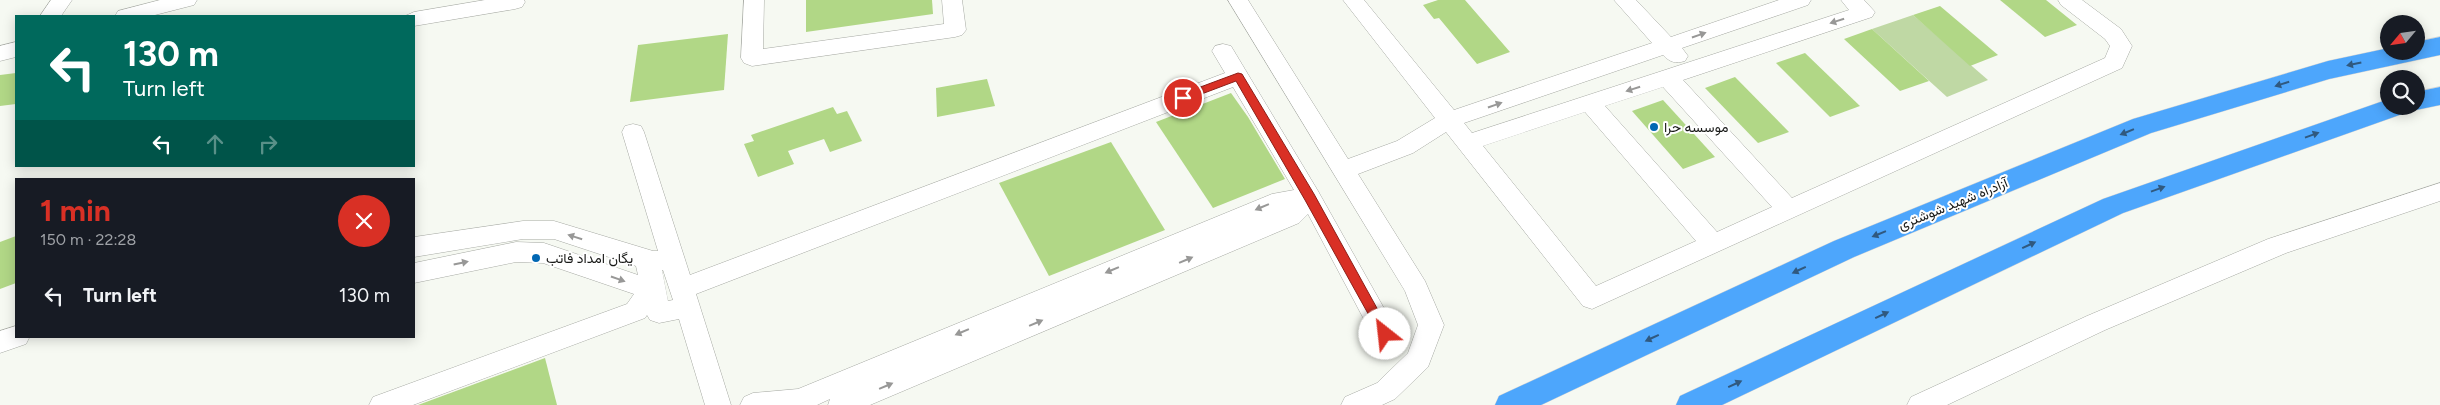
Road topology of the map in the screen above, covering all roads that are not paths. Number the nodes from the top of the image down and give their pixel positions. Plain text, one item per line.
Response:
1 (62, 0) edge
2 (187, 0) edge
3 (754, 0) edge
4 (952, 0) edge
5 (1238, 0) edge
6 (1353, 0) edge
7 (1624, 0) edge
8 (1801, 0) edge
9 (1851, 0) edge
10 (2068, 0) edge
11 (515, 2) dead end
12 (51, 15) edge
13 (130, 15) edge
14 (415, 19) edge
15 (1667, 46) junction
16 (2440, 46) edge
17 (15, 49) edge
18 (2425, 49) edge
19 (1223, 51) dead end
20 (0, 54) edge
21 (2380, 59) edge
22 (1690, 70) junction
23 (1238, 76) junction
24 (1667, 77) junction
25 (2440, 96) edge
26 (2425, 100) edge
27 (1590, 103) junction
28 (2380, 112) edge
29 (1449, 120) junction
30 (633, 132) dead end
31 (1467, 143) junction
32 (1343, 170) junction
33 (2440, 192) edge
34 (1310, 197) junction
35 (1789, 210) junction
36 (1713, 244) junction
37 (415, 247) edge
38 (660, 259) junction
39 (415, 273) edge
40 (652, 290) junction
41 (685, 298) junction
42 (1385, 334) dead end
43 (15, 337) edge
44 (0, 342) edge
45 (382, 405) edge
46 (718, 405) edge
47 (726, 405) edge
48 (753, 405) edge
49 (841, 405) edge
50 (1354, 405) edge
51 (1510, 405) edge
52 (1691, 405) edge
53 (1920, 405) edge

1 - 12 street
2 - 13 street
3 - 4 street
5 - 32 street
6 - 29 street
7 - 15 street
15 -> 8 street
9 -> 22 street
10 - 35 street
11 - 14 street
15 - 22 street
29 -> 15 street
16 - 18 highway, آزادراه شهید شوشتری
17 - 20 street
19 - 23 street
21 -> 51 highway, آزادراه شهید شوشتری
22 - 24 street
23 - 34 street
23 - 41 street
24 -> 27 street
24 - 35 street
25 - 26 highway
27 - 31 street
27 - 36 street
52 -> 28 highway
29 - 31 street
29 - 32 street
30 - 38 street
31 - 36 street
32 - 50 street
33 - 53 street
34 - 42 street
34 -> 48 street
49 -> 34 street
35 - 36 street
38 -> 37 street
38 - 40 street
38 - 41 street
39 -> 40 street
40 - 41 street
40 - 45 street
41 - 46 street
43 - 44 street
47 - 48 street

